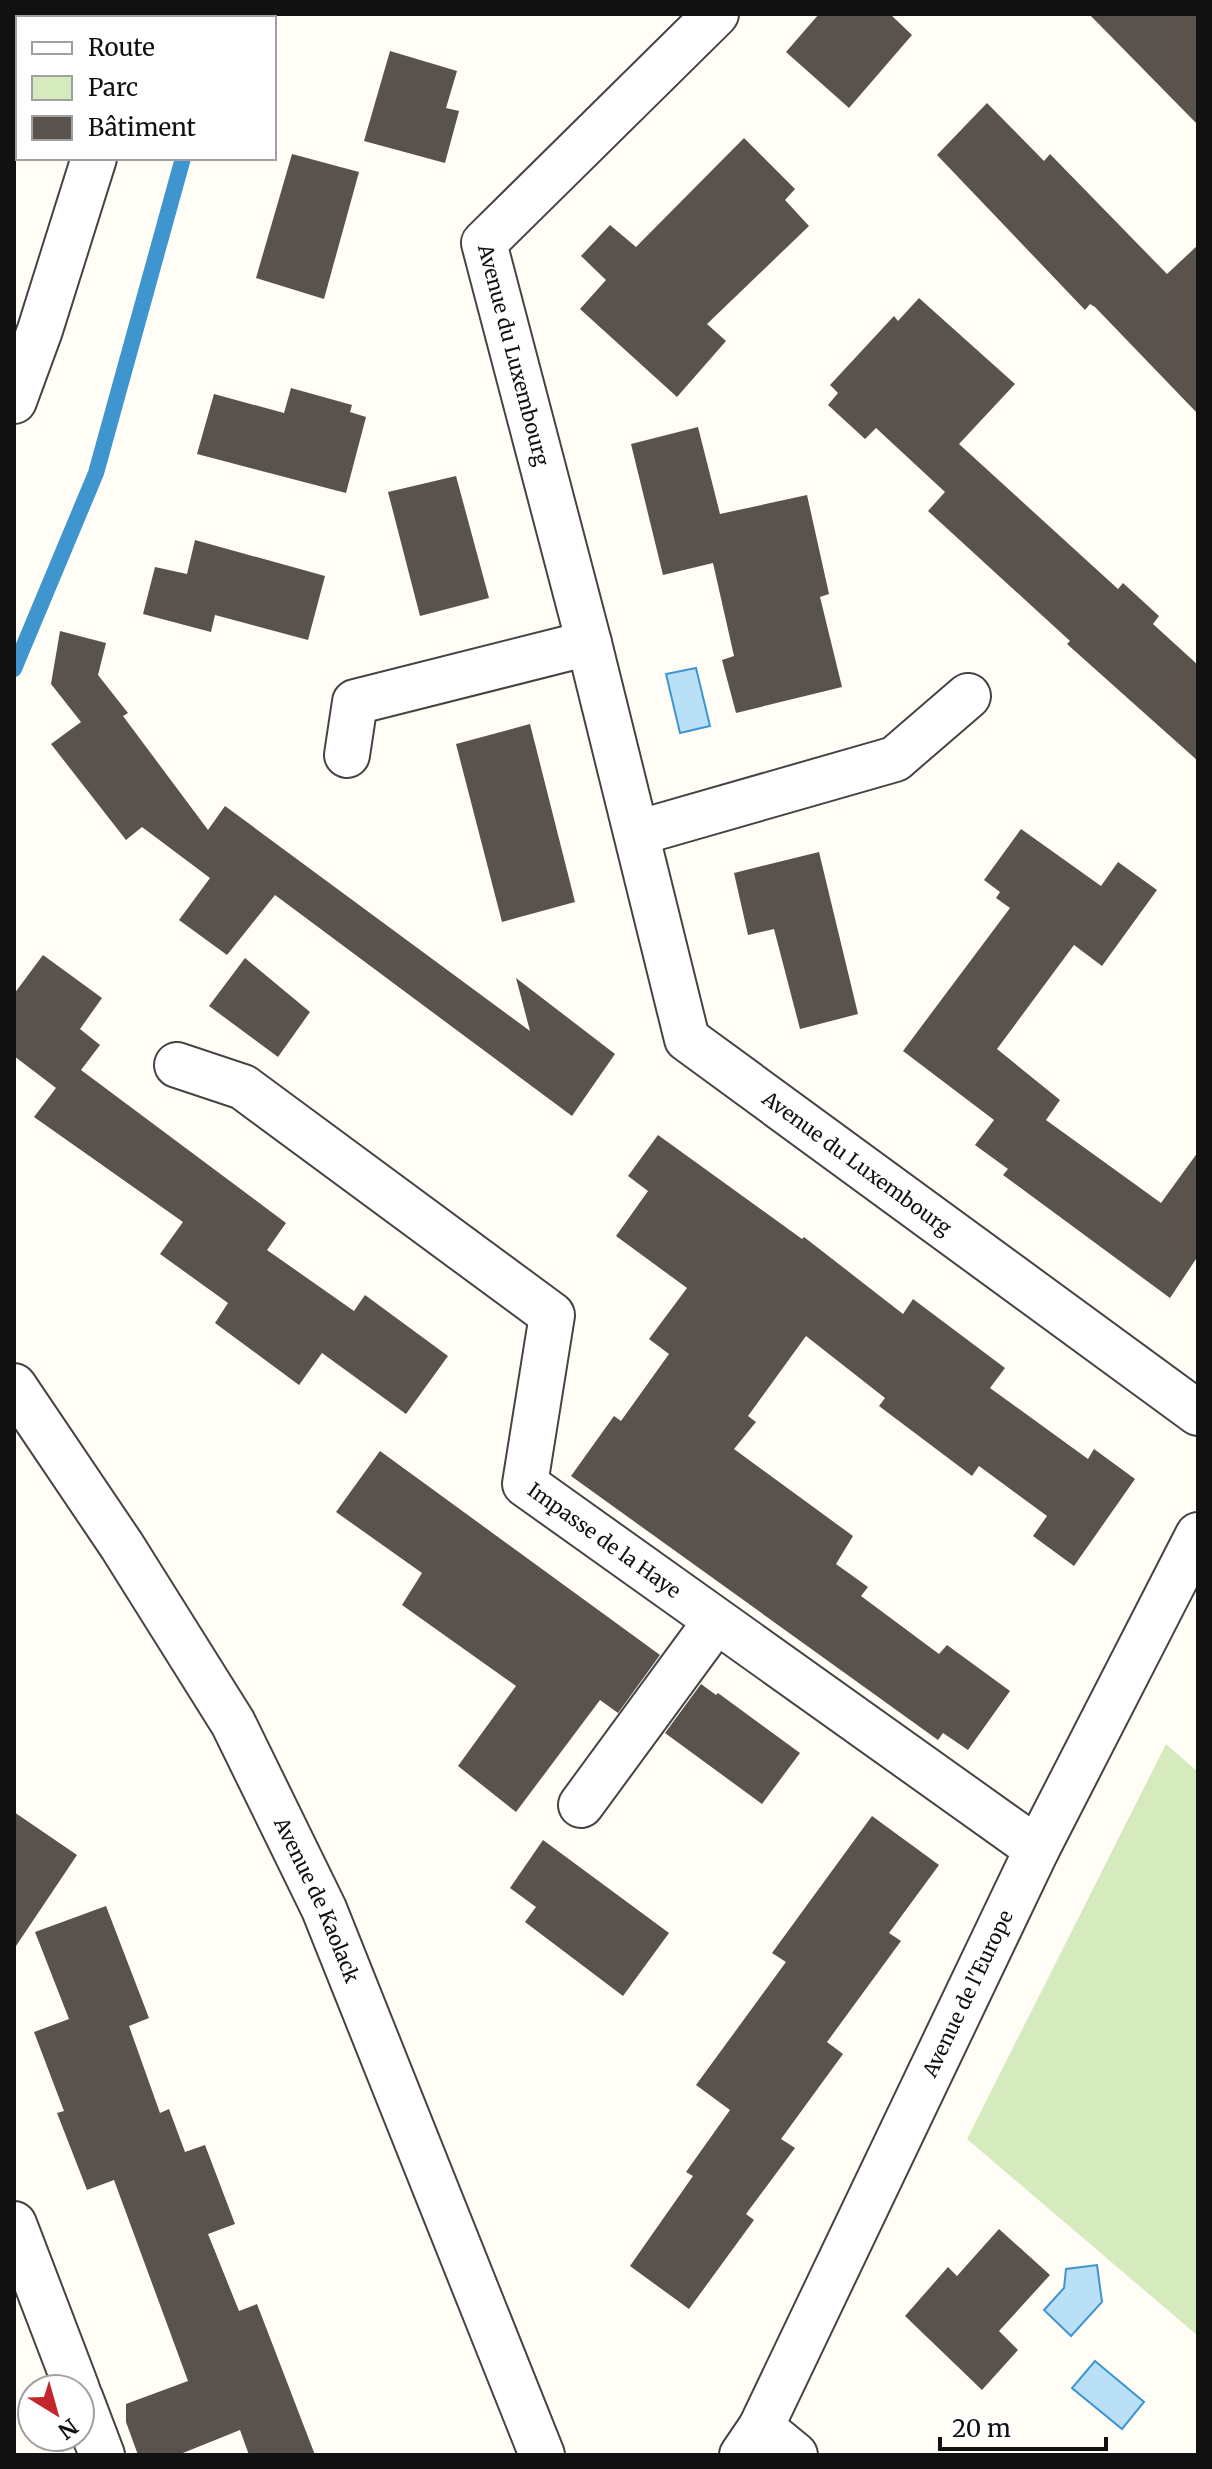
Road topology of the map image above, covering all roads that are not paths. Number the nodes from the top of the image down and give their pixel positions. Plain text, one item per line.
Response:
1 (716, 14) edge
2 (93, 160) edge
3 (14, 401) edge
4 (589, 643) junction
5 (968, 696) dead end
6 (347, 755) dead end
7 (637, 833) junction
8 (177, 1065) dead end
9 (14, 1386) edge
10 (1198, 1413) edge
11 (1198, 1535) edge
12 (716, 1621) junction
13 (581, 1805) dead end
14 (1037, 1849) junction
15 (14, 2224) edge
16 (71, 2373) edge
17 (752, 2441) edge
18 (542, 2455) edge
19 (795, 2455) edge

1 - 4 street, Avenue du Luxembourg
2 - 3 street
4 - 6 street
4 - 7 street, Avenue du Luxembourg
5 - 7 street
7 - 10 street, Avenue du Luxembourg
8 - 12 street, Impasse de la Haye
9 - 18 street, Avenue de Kaolack
11 - 14 street, Avenue de l'Europe
12 - 13 street
12 - 14 street, Impasse de la Haye
14 - 17 street, Avenue de l'Europe
15 - 16 street
17 - 19 street

